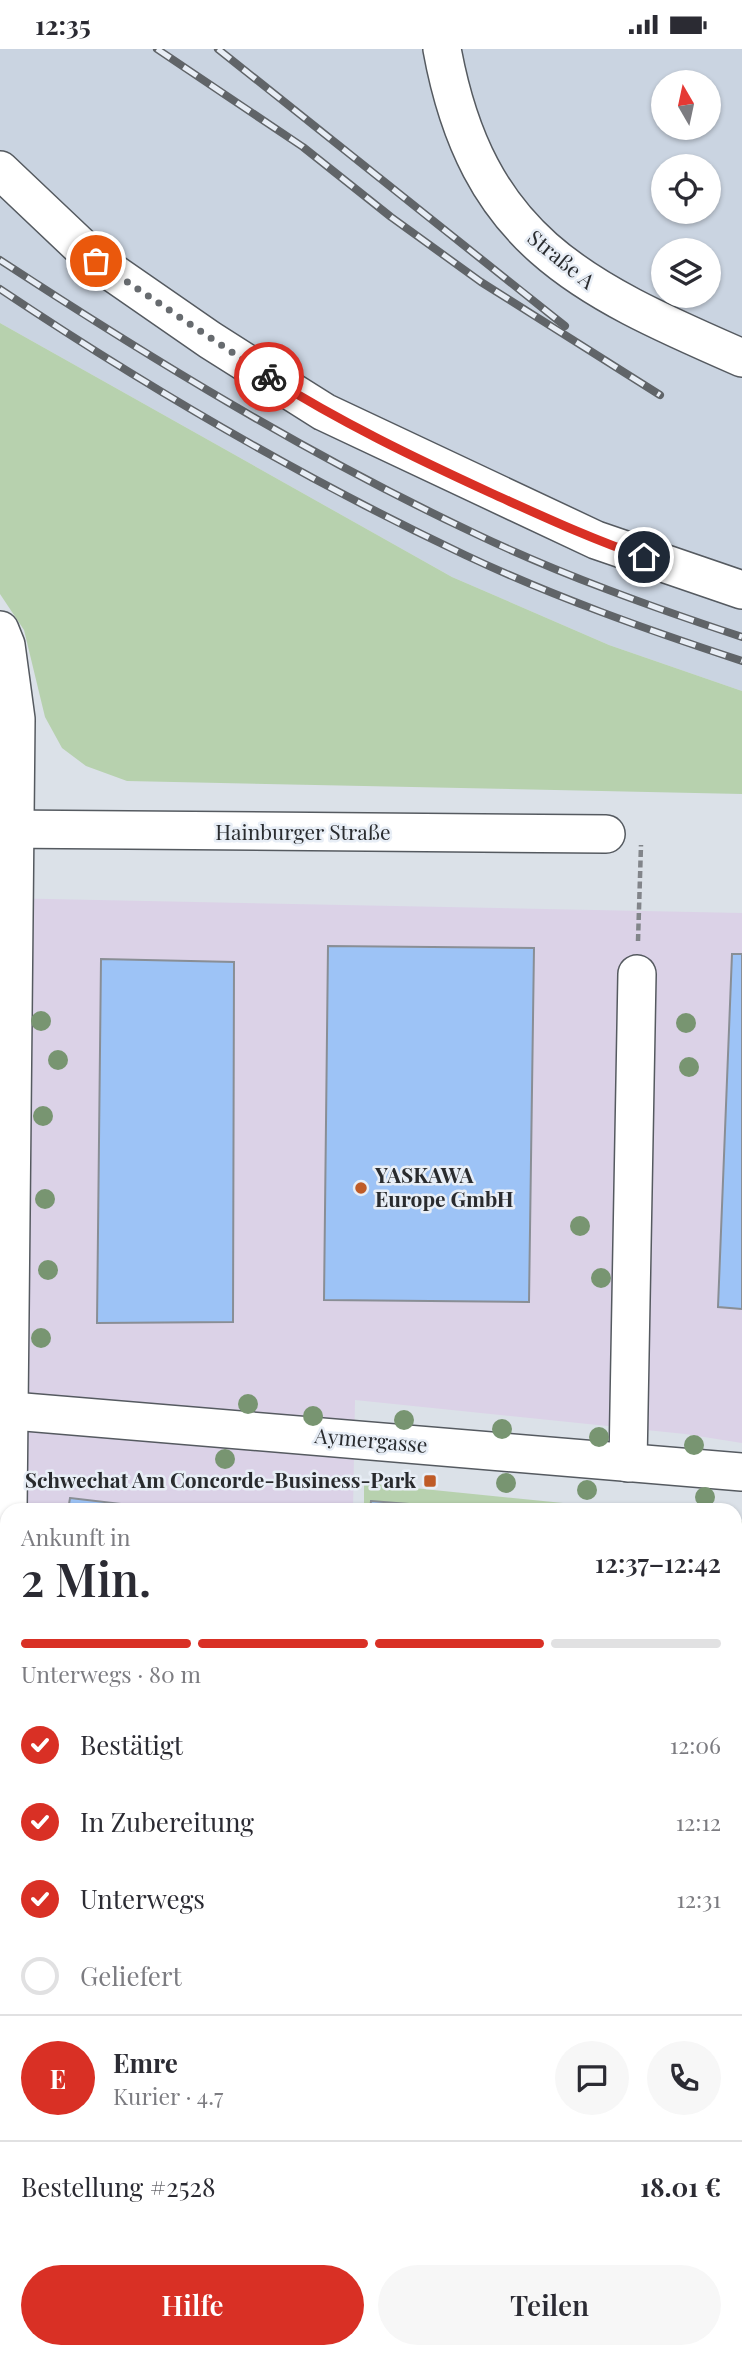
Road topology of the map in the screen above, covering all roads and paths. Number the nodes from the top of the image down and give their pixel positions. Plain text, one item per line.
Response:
1 (442, 49) edge
2 (0, 170) edge
3 (742, 358) edge
4 (742, 590) edge
5 (0, 630) edge
6 (8, 829) edge
7 (624, 834) joint
8 (637, 974) joint
9 (5, 1411) edge
10 (628, 1463) junction
11 (742, 1472) edge
12 (8, 1503) edge

1 - 3 street, Straße A
2 - 4 street
5 - 6 street
6 - 7 street, Hainburger Straße
6 - 9 street
7 - 8 path
8 - 10 street
9 - 10 street, Aymergasse
9 - 12 street
10 - 11 street, Aymergasse

